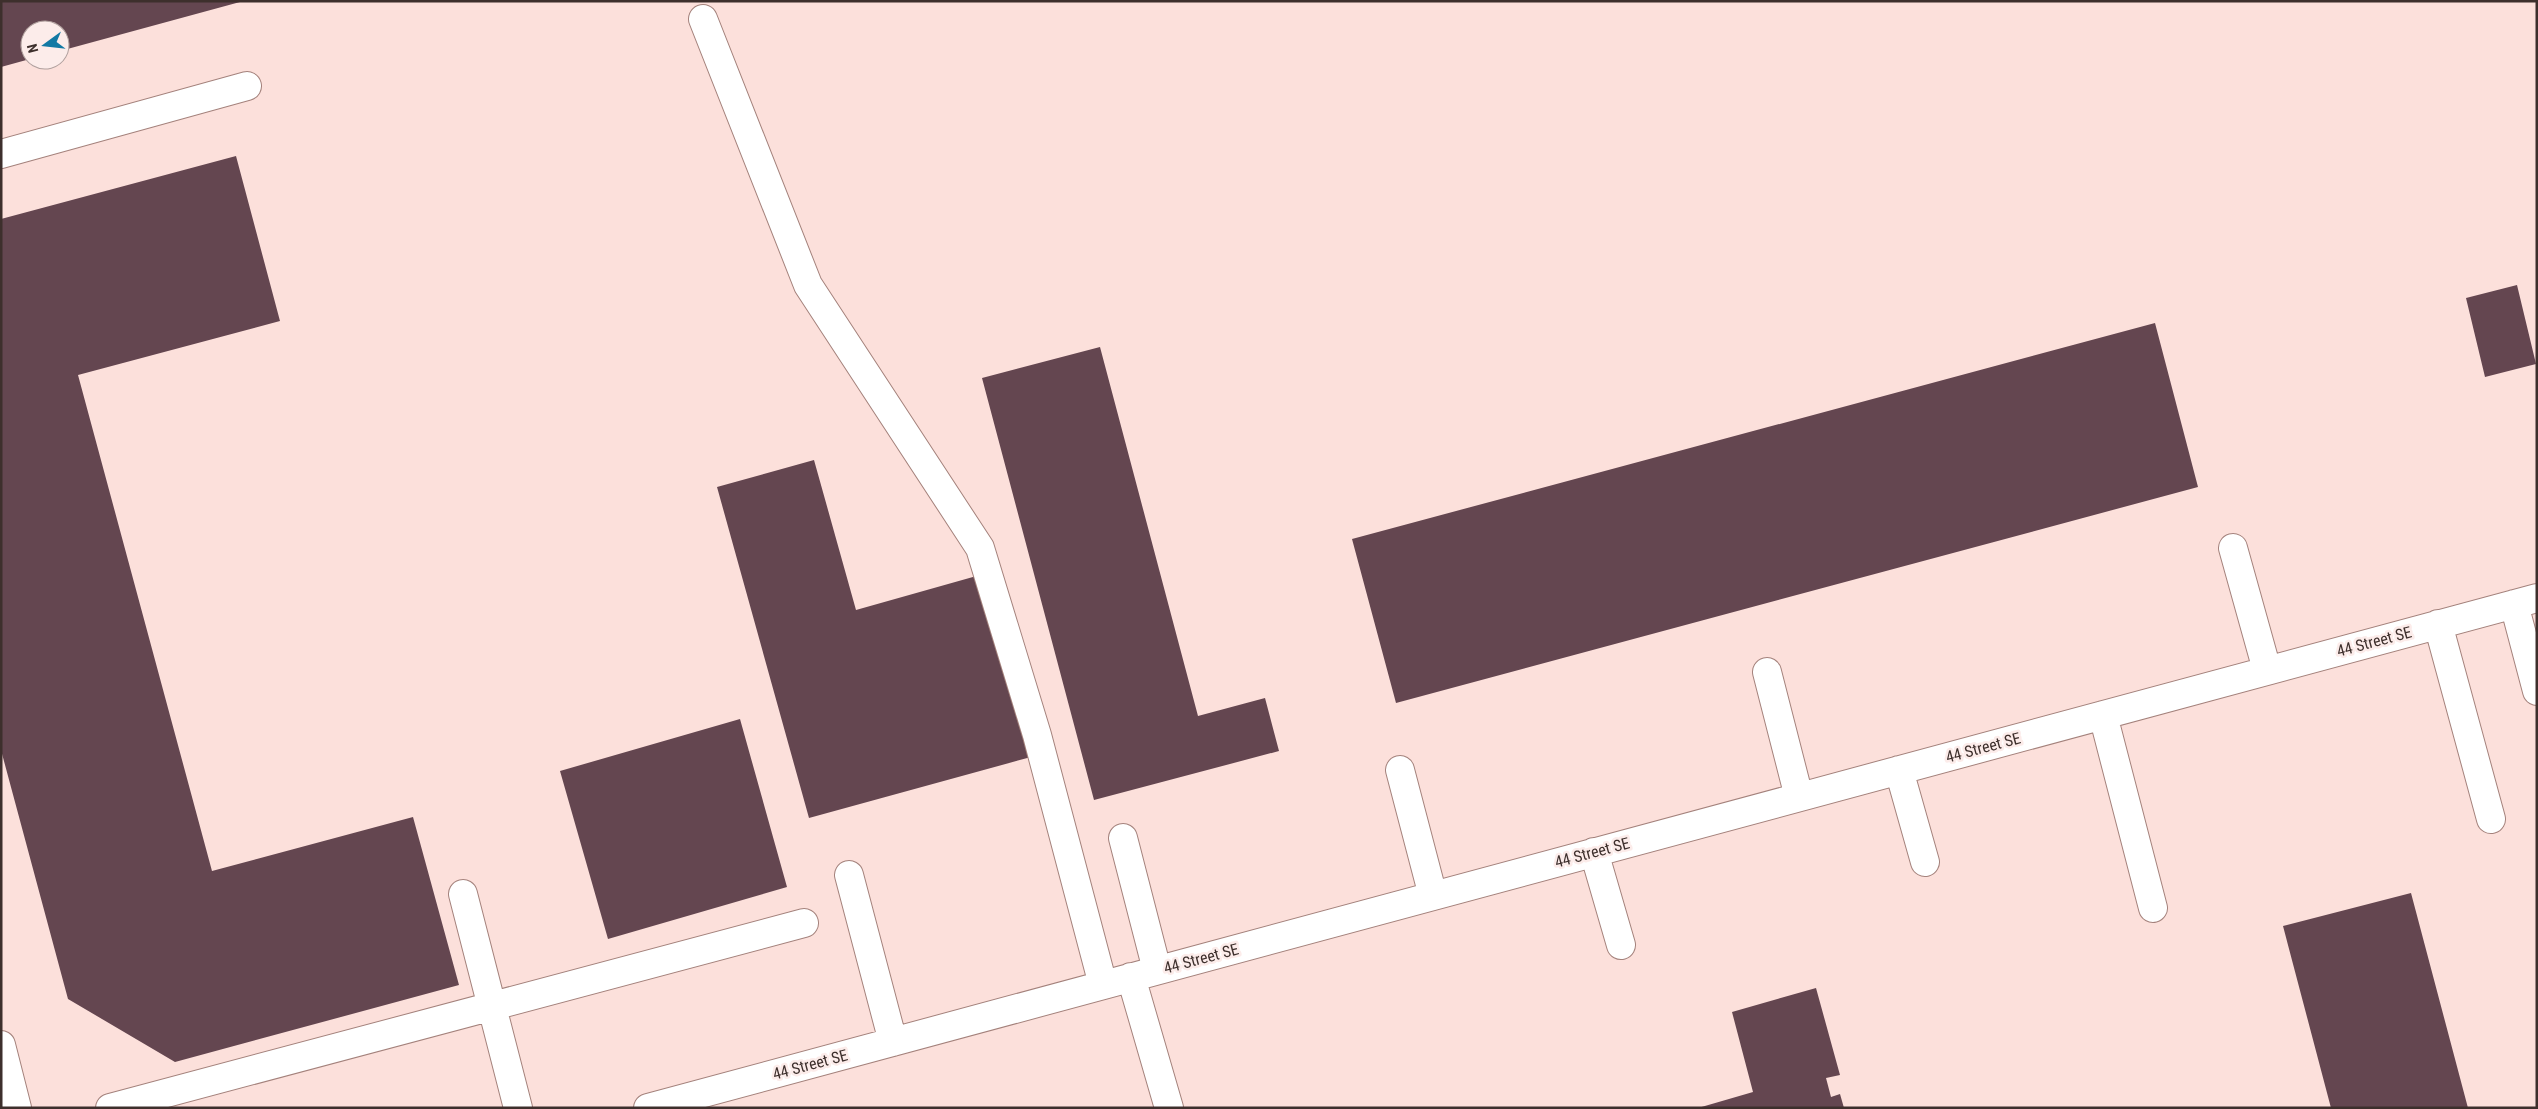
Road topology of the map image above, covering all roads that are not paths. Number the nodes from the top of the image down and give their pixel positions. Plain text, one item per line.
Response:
1 (703, 19) dead end
2 (247, 86) dead end
3 (1, 154) edge
4 (2233, 548) dead end
5 (2526, 601) edge
6 (2438, 624) junction
7 (2267, 670) junction
8 (1767, 672) dead end
9 (2537, 691) edge
10 (2103, 715) junction
11 (1400, 770) dead end
12 (1899, 770) junction
13 (1799, 797) junction
14 (2491, 819) dead end
15 (1123, 838) dead end
16 (1594, 852) junction
17 (1925, 862) dead end
18 (849, 875) dead end
19 (463, 894) dead end
20 (1433, 896) junction
21 (2153, 908) dead end
22 (804, 923) dead end
23 (1621, 946) dead end
24 (1144, 974) junction
25 (1103, 985) junction
26 (492, 1006) junction
27 (893, 1042) junction
28 (1, 1045) edge
29 (17, 1108) edge
30 (110, 1108) edge
31 (518, 1108) edge
32 (648, 1108) edge
33 (1169, 1108) edge

1 - 25 street
2 - 3 street
4 - 7 street
5 - 6 street, 44 Street SE
5 - 9 street
6 - 7 street, 44 Street SE
6 - 14 street
7 - 10 street, 44 Street SE
8 - 13 street
10 - 12 street, 44 Street SE
10 - 21 street
11 - 20 street
12 - 13 street, 44 Street SE
12 - 17 street
13 - 16 street, 44 Street SE
15 - 24 street
16 - 20 street, 44 Street SE
16 - 23 street
18 - 27 street
19 - 26 street
20 - 24 street, 44 Street SE
22 - 26 street
24 - 25 street, 44 Street SE
24 - 33 street
25 - 27 street, 44 Street SE
26 - 30 street
26 - 31 street
27 - 32 street, 44 Street SE
28 - 29 street

